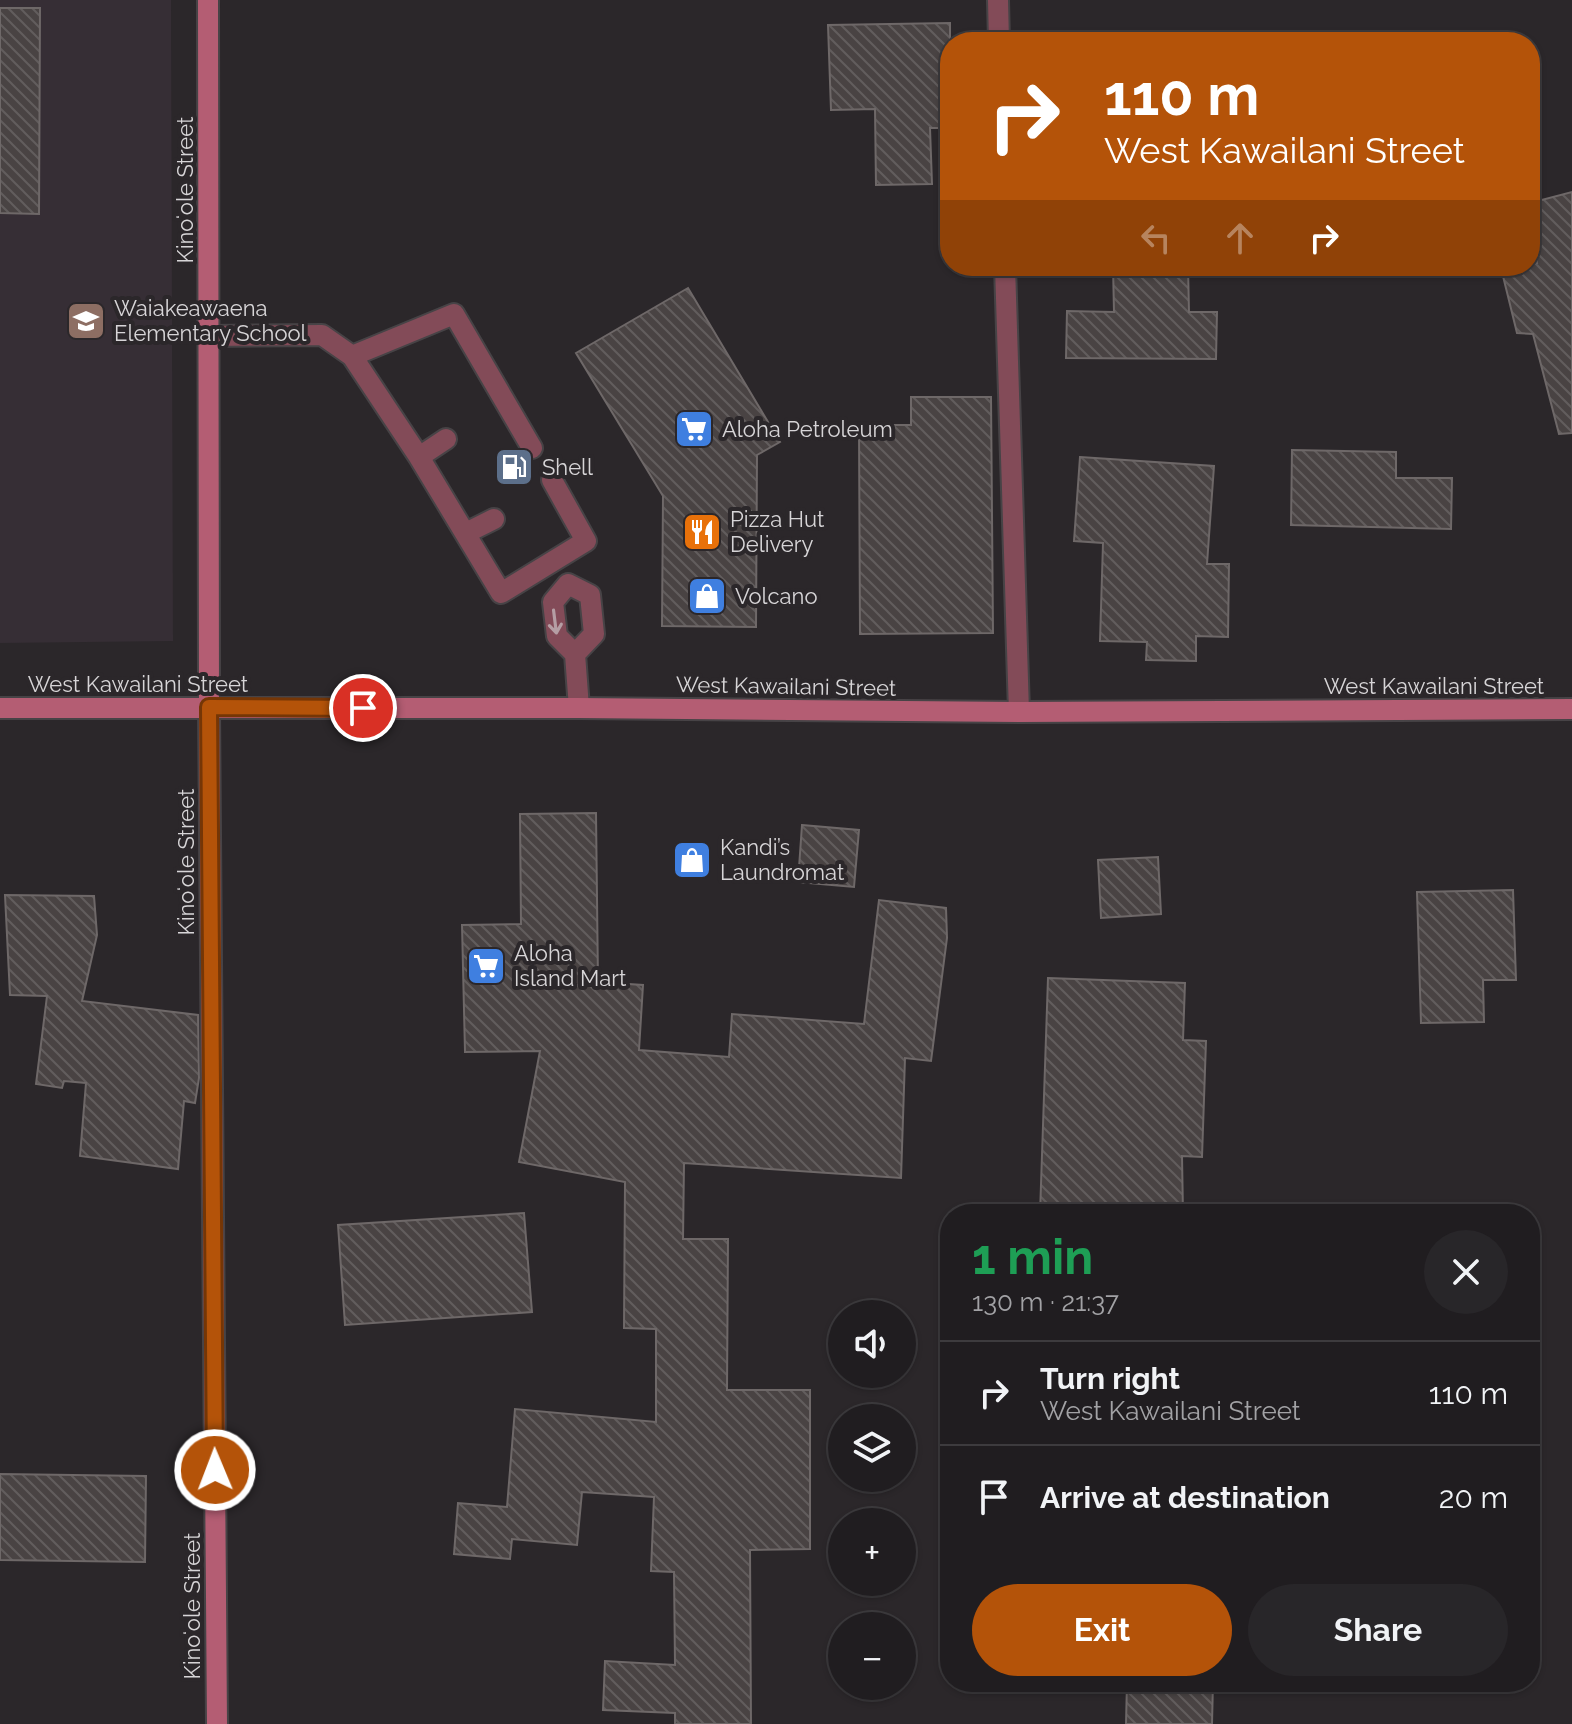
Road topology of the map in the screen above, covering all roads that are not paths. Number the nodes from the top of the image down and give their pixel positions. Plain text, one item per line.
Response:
1 (208, 0) edge
2 (998, 0) edge
3 (999, 32) edge
4 (1005, 276) edge
5 (210, 336) junction
6 (352, 356) junction
7 (446, 439) dead end
8 (532, 448) dead end
9 (419, 457) junction
10 (550, 489) dead end
11 (494, 519) dead end
12 (466, 533) junction
13 (554, 562) junction
14 (568, 584) junction
15 (575, 654) junction
16 (209, 707) junction
17 (0, 708) edge
18 (579, 708) junction
19 (1572, 709) edge
20 (1019, 712) junction
21 (217, 1724) edge

1 - 5 street, Kinoʻole Street
2 - 3 lane
4 - 20 lane
5 - 6 lane
5 - 16 street, Kinoʻole Street
6 - 8 lane
6 - 9 lane
7 - 9 lane
9 - 12 lane
10 - 13 lane
11 - 12 lane
12 - 13 lane
13 - 14 lane
14 -> 15 lane
14 - 15 lane
15 - 18 lane
16 - 17 street, West Kawailani Street
16 - 18 street, West Kawailani Street
16 - 21 street, Kinoʻole Street
18 - 20 street, West Kawailani Street
19 - 20 street, West Kawailani Street

